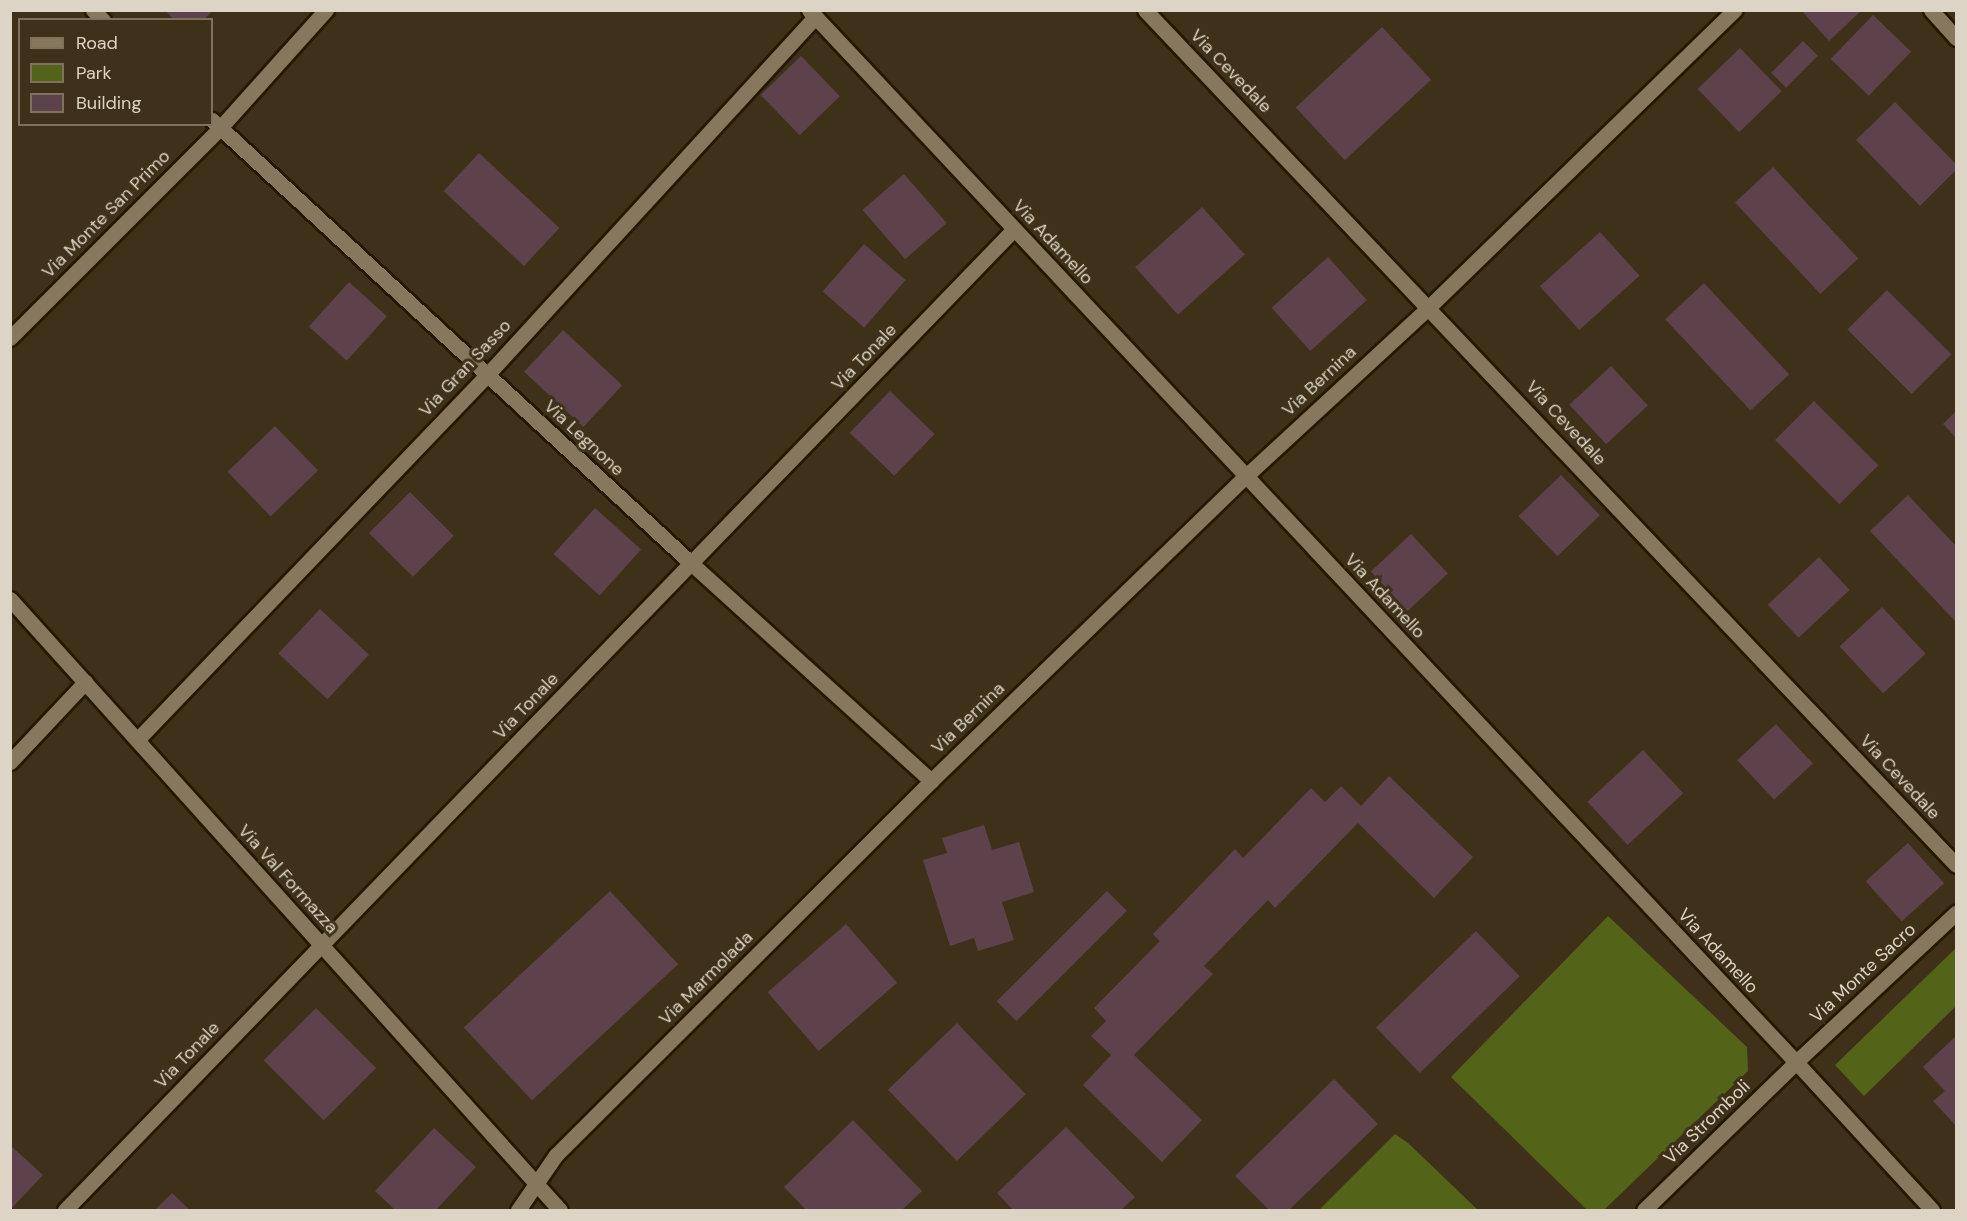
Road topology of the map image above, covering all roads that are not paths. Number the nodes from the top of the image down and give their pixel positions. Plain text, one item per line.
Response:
1 (326, 10) edge
2 (1145, 10) edge
3 (1734, 10) edge
4 (1930, 10) edge
5 (812, 14) edge
6 (1956, 38) edge
7 (216, 124) edge
8 (1014, 229) junction
9 (1429, 306) junction
10 (10, 338) edge
11 (487, 375) junction
12 (1246, 476) junction
13 (692, 564) junction
14 (10, 599) edge
15 (85, 682) junction
16 (137, 740) junction
17 (10, 762) edge
18 (931, 781) junction
19 (1956, 865) edge
20 (1956, 913) edge
21 (321, 944) junction
22 (1796, 1062) junction
23 (537, 1185) junction
24 (65, 1210) edge
25 (518, 1210) edge
26 (560, 1210) edge
27 (1644, 1210) edge
28 (1932, 1210) edge

1 - 7 street, Via Monte San Primo
2 - 9 street, Via Cevedale
3 - 9 street, Via Bernina
4 - 6 street
5 - 8 street, Via Adamello
5 - 11 street, Via Gran Sasso
7 - 10 street, Via Monte San Primo
7 - 11 street, Via Legnone
8 - 12 street, Via Adamello
8 - 13 street, Via Tonale
9 - 12 street, Via Bernina
9 - 19 street, Via Cevedale
11 - 13 street, Via Legnone
11 - 16 street, Via Gran Sasso
12 - 18 street, Via Bernina
12 - 22 street, Via Adamello
13 - 18 street, Via Legnone
13 - 21 street, Via Tonale
14 - 15 street, Via Val Formazza
15 - 16 street, Via Val Formazza
15 - 17 street
16 - 21 street, Via Val Formazza
18 - 23 street, Via Marmolada
20 - 22 street, Via Monte Sacro
21 - 23 street, Via Val Formazza
21 - 24 street, Via Tonale
22 - 27 street, Via Stromboli
22 - 28 street, Via Adamello
23 - 25 street, Via Marmolada
23 - 26 street, Via Val Formazza

